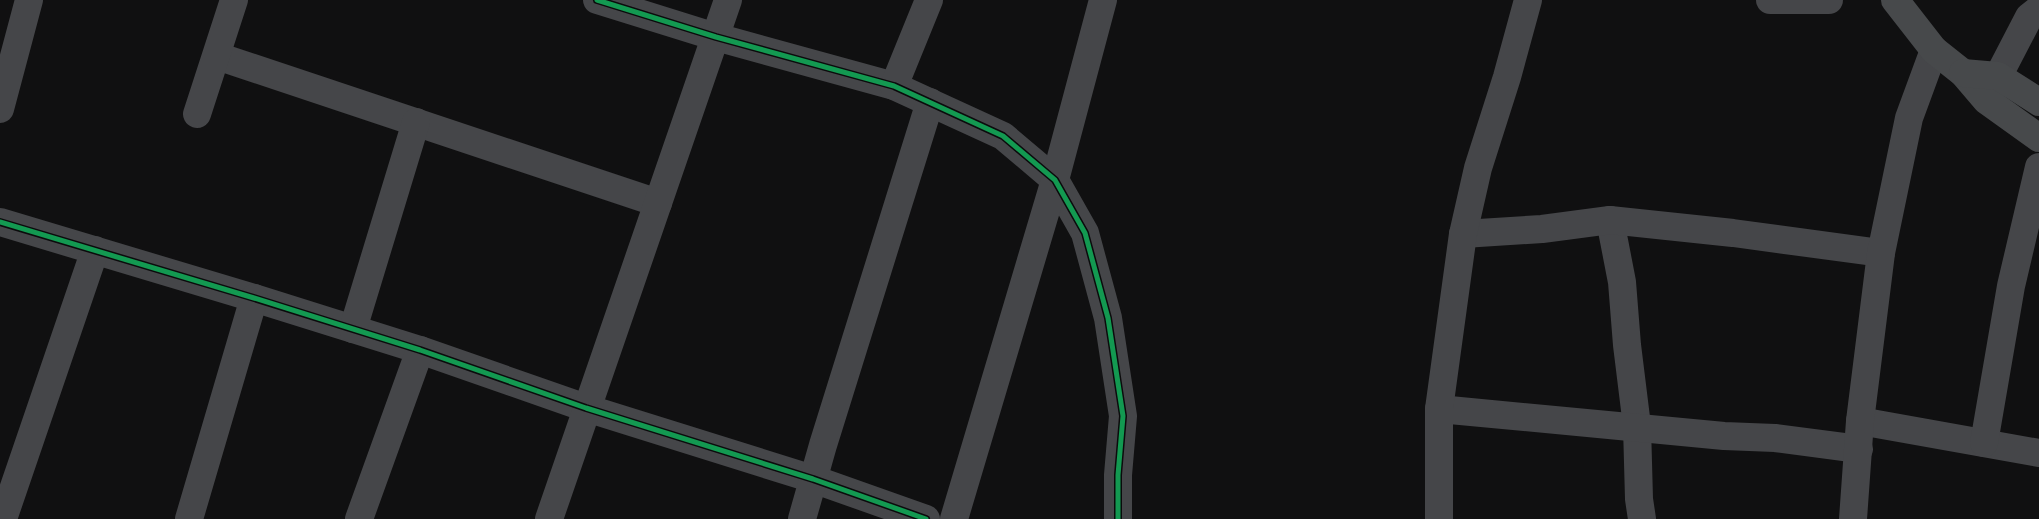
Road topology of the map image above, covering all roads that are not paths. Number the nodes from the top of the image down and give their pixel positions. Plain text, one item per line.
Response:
1 (29, 0) edge
2 (234, 0) edge
3 (597, 0) edge
4 (728, 0) edge
5 (929, 0) edge
6 (1103, 0) edge
7 (1528, 0) edge
8 (1770, 0) edge
9 (1829, 0) edge
10 (1894, 0) edge
11 (636, 6) edge
12 (2039, 9) edge
13 (716, 36) junction
14 (1934, 50) junction
15 (217, 56) junction
16 (1963, 72) junction
17 (1998, 76) junction
18 (894, 86) junction
19 (1986, 100) junction
20 (930, 102) junction
21 (2039, 102) edge
22 (0, 109) edge
23 (197, 114) dead end
24 (416, 122) junction
25 (2039, 138) edge
26 (2039, 167) edge
27 (1054, 180) junction
28 (658, 202) junction
29 (1610, 220) junction
30 (0, 222) edge
31 (1463, 234) junction
32 (95, 250) junction
33 (1881, 253) junction
34 (254, 298) junction
35 (353, 329) junction
36 (420, 350) junction
37 (586, 408) junction
38 (1439, 409) junction
39 (1860, 420) junction
40 (1637, 426) junction
41 (1984, 443) junction
42 (1859, 450) junction
43 (2039, 453) edge
44 (813, 479) junction
45 (4, 519) edge
46 (189, 519) edge
47 (359, 519) edge
48 (549, 519) edge
49 (802, 519) edge
50 (926, 519) edge
51 (954, 519) edge
52 (1118, 519) edge
53 (1439, 519) edge
54 (1642, 519) edge
55 (1854, 519) edge

1 - 22 street
2 - 15 street
3 - 11 street
4 - 13 street
5 - 18 street
6 - 27 street
7 - 31 street
8 - 9 street
10 - 14 main road
11 - 13 street
12 - 17 street
13 - 18 street
13 - 28 street
14 - 16 main road
14 - 33 street
15 - 23 street
15 - 24 street
16 - 17 main road
16 - 19 main road
17 - 19 street
17 - 21 main road
18 - 20 street
19 - 25 main road
20 - 27 street
20 - 44 street
24 - 28 street
24 - 35 street
26 - 41 street
27 - 51 street
27 - 52 street
28 - 37 street
29 - 31 street
29 - 33 street
29 - 40 street
30 - 32 street
31 - 38 street
32 - 34 street
32 - 45 street
33 - 39 street
34 - 35 street
34 - 46 street
35 - 36 street
36 - 37 street
36 - 47 street
37 - 44 street
37 - 48 street
38 - 40 street
38 - 53 street
39 - 41 street
39 - 42 street
40 - 42 street
40 - 54 street
41 - 43 street
42 - 55 street
44 - 49 street
44 - 50 street

